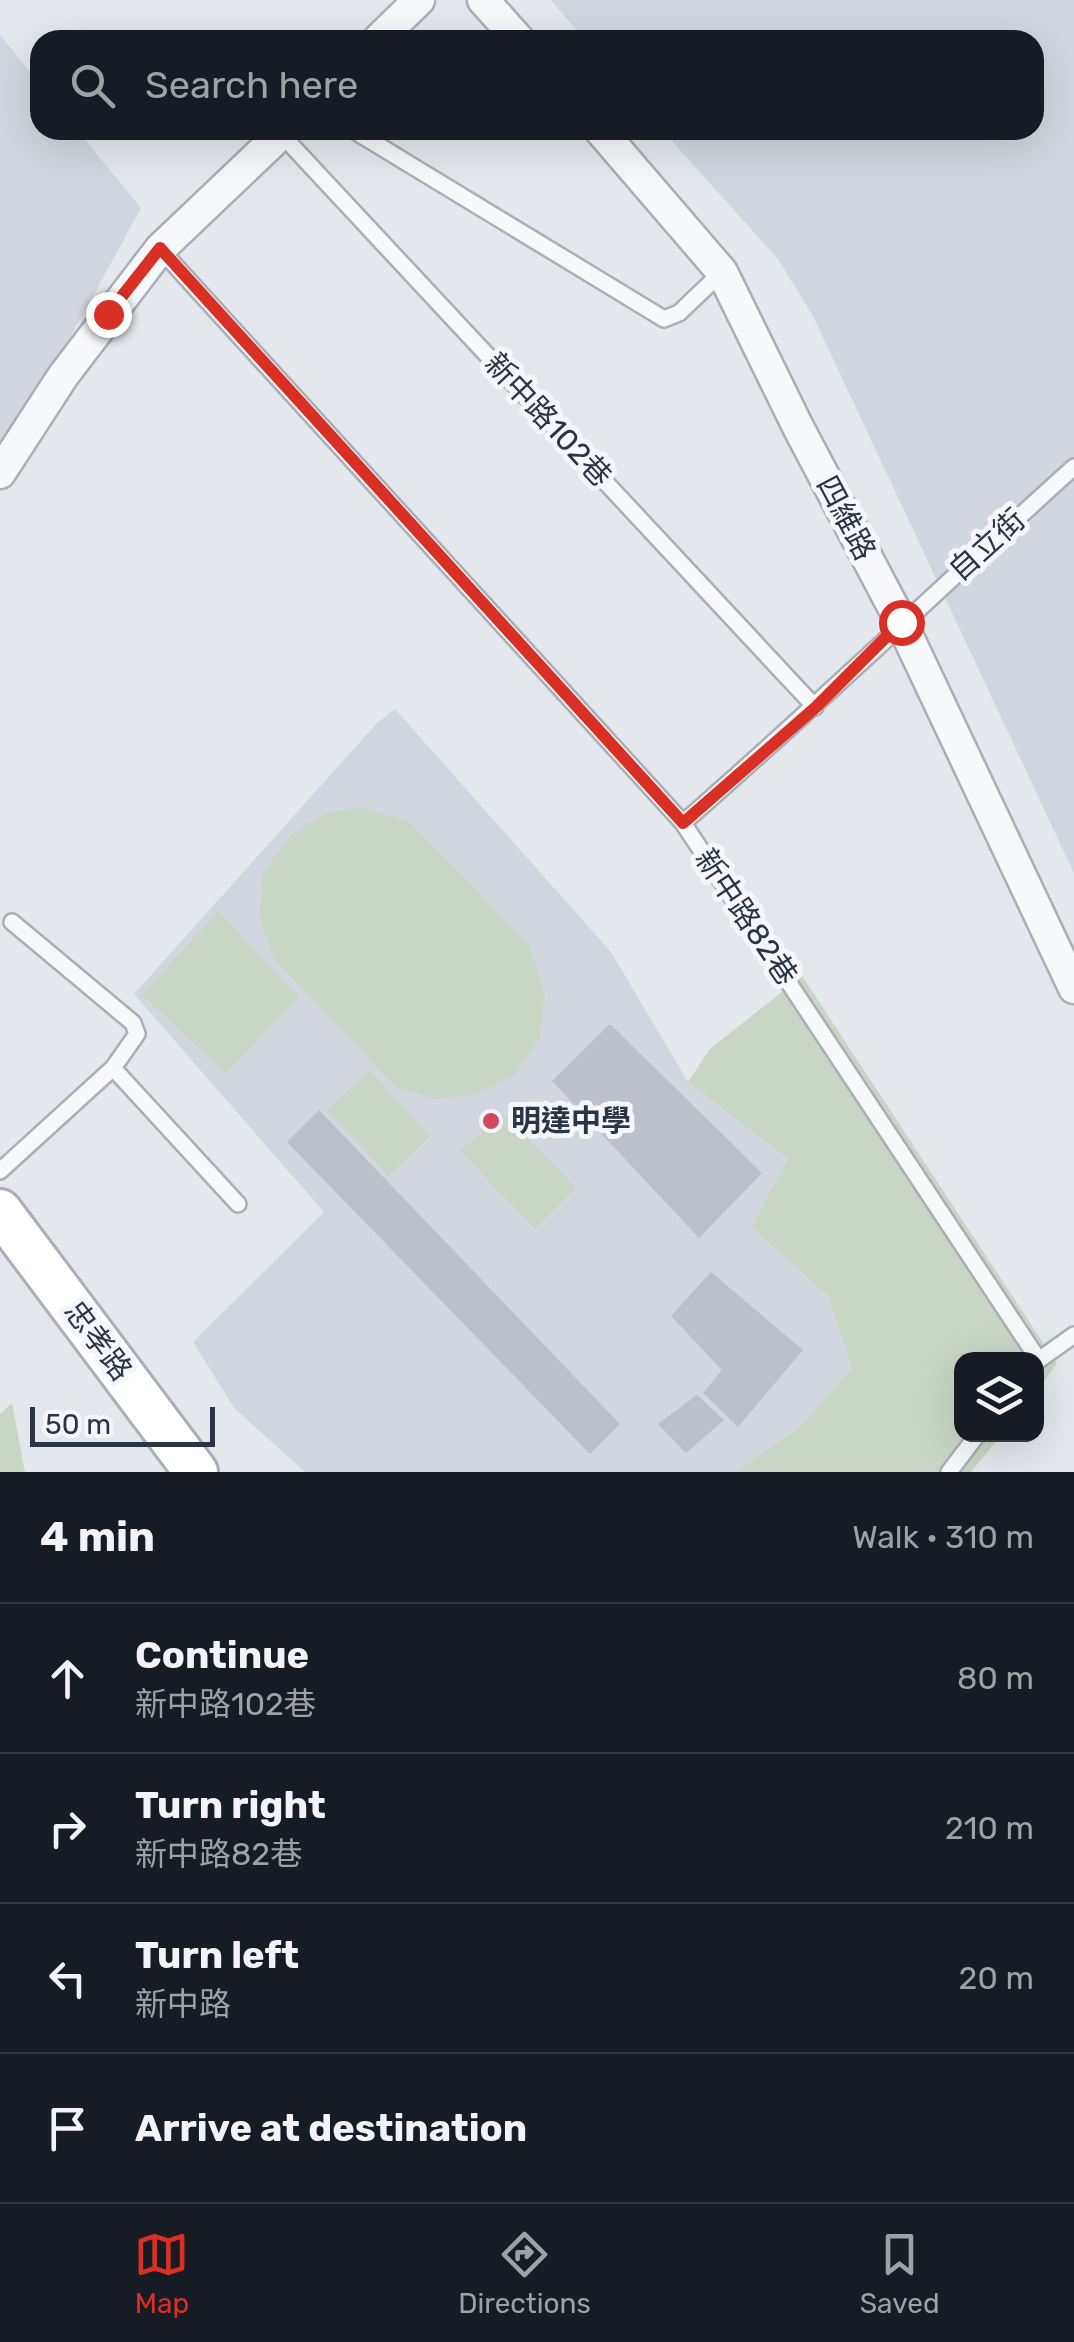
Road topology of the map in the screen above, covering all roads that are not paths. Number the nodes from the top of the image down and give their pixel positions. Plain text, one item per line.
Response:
1 (420, 0) edge
2 (483, 0) edge
3 (388, 30) edge
4 (510, 30) edge
5 (275, 140) edge
6 (290, 140) edge
7 (369, 140) edge
8 (609, 140) edge
9 (160, 248) junction
10 (722, 272) junction
11 (1074, 467) edge
12 (0, 473) edge
13 (901, 622) junction
14 (816, 707) junction
15 (683, 823) junction
16 (12, 922) dead end
17 (1074, 988) edge
18 (113, 1068) junction
19 (0, 1171) edge
20 (238, 1204) dead end
21 (0, 1211) edge
22 (1074, 1335) edge
23 (1033, 1352) edge
24 (1044, 1356) edge
25 (972, 1442) edge
26 (196, 1472) edge
27 (948, 1472) edge

1 - 3 street
2 - 4 street
5 - 9 street
6 - 14 lane, 新中路102巷
7 - 10 lane
8 - 10 street, 四維路
9 - 12 street
9 - 15 lane, 新中路82巷
10 - 13 street, 四維路
11 - 13 lane, 自立街
13 - 14 lane
13 - 17 street, 四維路
14 - 15 lane
15 - 23 lane, 新中路82巷
16 - 18 lane
18 - 19 lane
18 - 20 lane
21 - 26 main road, 忠孝路
22 - 24 lane
25 - 27 lane

